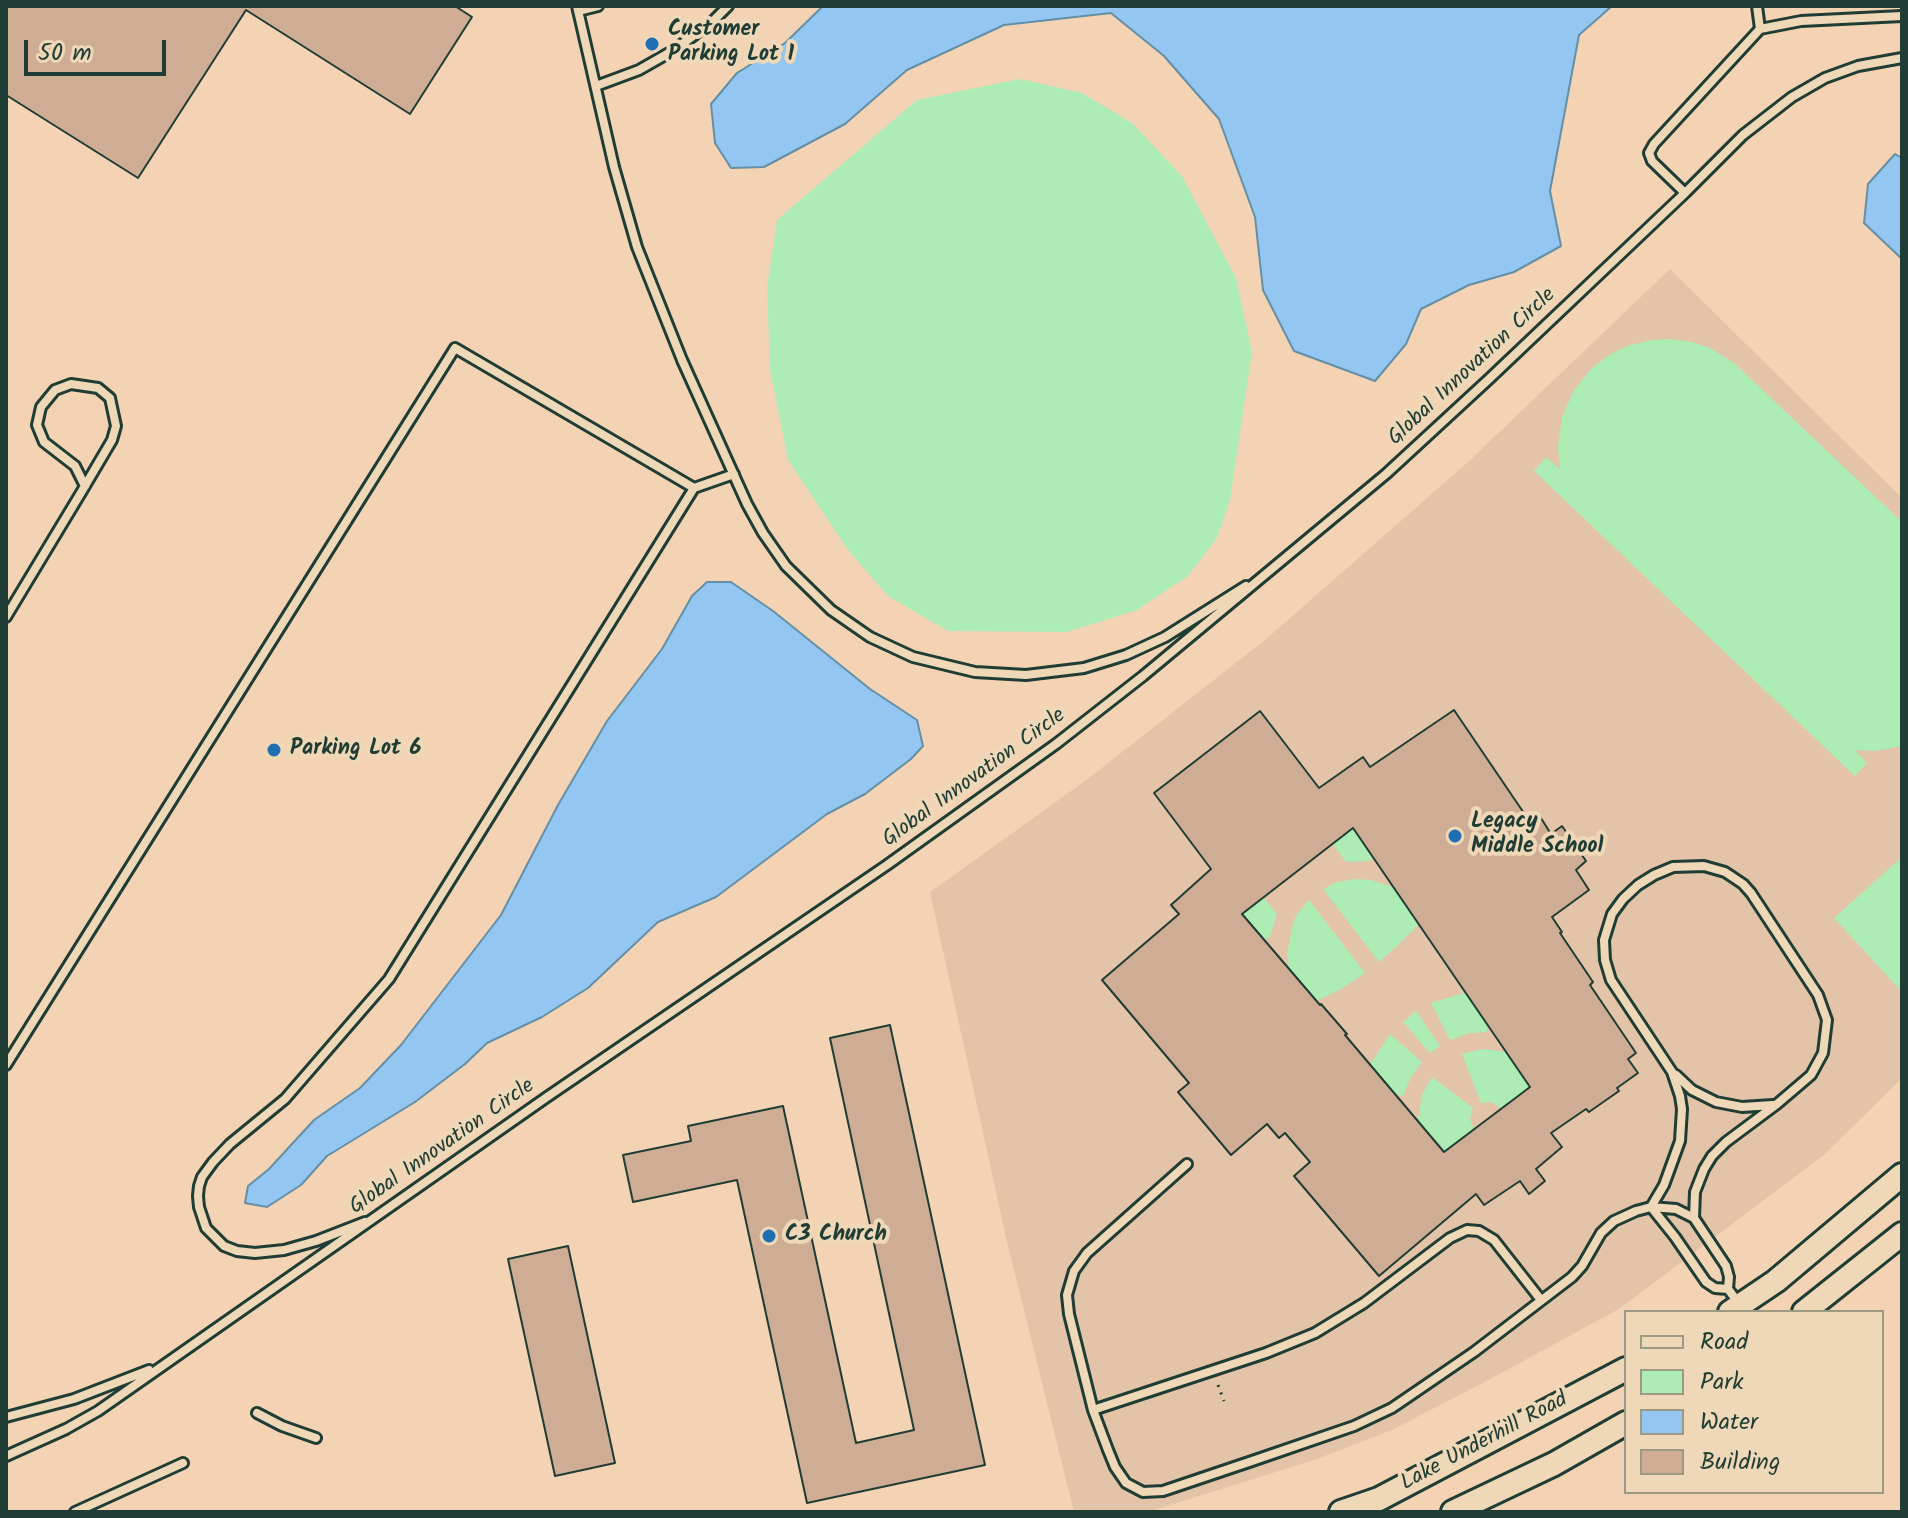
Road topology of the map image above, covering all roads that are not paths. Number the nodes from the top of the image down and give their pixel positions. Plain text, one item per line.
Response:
1 (598, 6) edge
2 (728, 6) edge
3 (1757, 6) edge
4 (578, 9) edge
5 (1902, 16) edge
6 (1760, 29) junction
7 (1902, 58) edge
8 (596, 86) junction
9 (1685, 193) junction
10 (734, 474) junction
11 (85, 486) junction
12 (694, 488) junction
13 (1277, 566) junction
14 (6, 617) edge
15 (6, 1065) edge
16 (1672, 1072) junction
17 (1777, 1104) junction
18 (1187, 1164) dead end
19 (1902, 1175) edge
20 (1651, 1207) junction
21 (378, 1217) junction
22 (1694, 1218) junction
23 (1902, 1234) edge
24 (1541, 1300) junction
25 (1733, 1302) edge
26 (1807, 1310) edge
27 (165, 1364) junction
28 (1624, 1370) edge
29 (1093, 1410) junction
30 (257, 1413) dead end
31 (6, 1417) edge
32 (1624, 1424) edge
33 (316, 1438) dead end
34 (6, 1456) edge
35 (183, 1463) dead end
36 (75, 1512) edge
37 (1341, 1512) edge
38 (1453, 1512) edge

1 - 4 lane
2 - 8 lane
3 - 6 lane
4 - 8 lane
5 - 6 lane
6 - 9 lane
7 - 9 lane, Global Innovation Circle
8 - 10 lane
9 - 13 lane, Global Innovation Circle
10 - 12 lane
10 - 13 lane
11 - 11 lane
11 - 14 lane
12 - 15 lane
12 - 21 lane
13 - 21 lane, Global Innovation Circle
16 - 17 lane
16 - 17 lane
16 - 20 lane
17 - 22 lane
18 - 29 lane
19 - 25 street
20 - 22 lane
20 - 24 lane
20 - 25 lane
21 - 27 lane, Global Innovation Circle
22 - 25 lane
23 - 26 street
24 - 29 lane
24 - 29 lane
27 - 31 lane
27 - 34 lane, Global Innovation Circle
28 - 37 street, Lake Underhill Road
30 - 33 lane
32 - 38 street, Lake Underhill Road
35 - 36 lane

